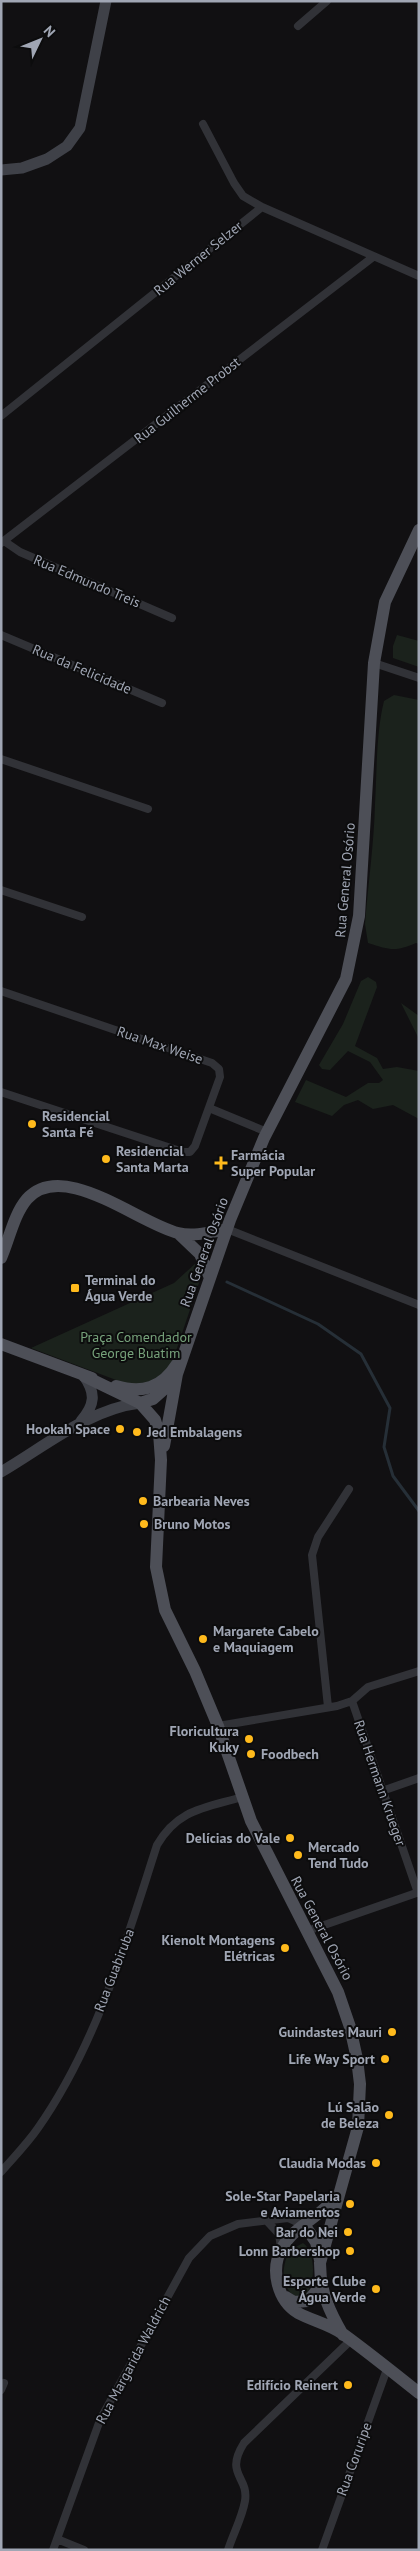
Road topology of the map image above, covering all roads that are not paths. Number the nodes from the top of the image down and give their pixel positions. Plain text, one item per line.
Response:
1 (106, 1) edge
2 (327, 1) edge
3 (298, 26) dead end
4 (203, 124) dead end
5 (1, 170) edge
6 (262, 207) junction
7 (373, 257) junction
8 (419, 276) edge
9 (1, 416) edge
10 (419, 530) edge
11 (3, 542) edge
12 (172, 618) dead end
13 (1, 635) edge
14 (374, 663) junction
15 (419, 678) edge
16 (162, 703) dead end
17 (1, 759) edge
18 (148, 809) dead end
19 (1, 890) edge
20 (82, 917) dead end
21 (1, 991) edge
22 (1, 1092) edge
23 (209, 1108) junction
24 (267, 1132) junction
25 (227, 1228) junction
26 (178, 1233) junction
27 (1, 1258) edge
28 (210, 1278) junction
29 (419, 1305) edge
30 (1, 1344) edge
31 (183, 1356) junction
32 (178, 1374) junction
33 (84, 1376) junction
34 (140, 1403) junction
35 (79, 1425) junction
36 (161, 1460) junction
37 (1, 1472) edge
38 (349, 1490) dead end
39 (419, 1671) edge
40 (352, 1701) junction
41 (328, 1707) junction
42 (218, 1726) junction
43 (419, 1778) edge
44 (382, 1791) junction
45 (242, 1797) junction
46 (418, 1892) edge
47 (307, 1931) junction
48 (1, 2172) edge
49 (342, 2190) junction
50 (266, 2220) junction
51 (305, 2226) junction
52 (292, 2236) junction
53 (313, 2237) junction
54 (282, 2249) junction
55 (320, 2263) junction
56 (321, 2285) junction
57 (281, 2292) junction
58 (347, 2338) junction
59 (387, 2369) junction
60 (419, 2393) edge
61 (56, 2538) junction
62 (52, 2550) edge
63 (84, 2550) edge
64 (228, 2550) edge
65 (322, 2550) edge

1 - 5 street
2 - 3 street
4 - 6 street
6 - 7 street
6 - 9 street, Rua Werner Selzer
7 - 8 street
7 - 11 street, Rua Guilherme Probst
10 - 14 main road, Rua General Osório
11 - 12 street, Rua Edmundo Treis
13 - 16 street, Rua da Felicidade
14 - 15 street
14 - 24 main road, Rua General Osório
17 - 18 street
19 - 20 street
21 - 23 street, Rua Max Weise
22 - 23 street, Rua Max Weise
23 - 24 street
24 - 25 main road, Rua General Osório
25 - 26 main road
25 - 28 main road, Rua General Osório
25 - 29 street
26 - 27 main road
26 - 28 main road
28 - 31 main road, Rua General Osório
30 - 33 main road
31 - 32 main road, Rua General Osório
31 - 33 main road, Rua General Osório
32 - 34 main road
32 - 36 main road, Rua General Osório
33 - 34 main road, Rua General Osório
33 - 35 street
34 - 35 street
34 - 36 main road, Rua General Osório
35 - 37 street
36 - 42 main road, Rua General Osório
38 - 41 street
39 - 40 street
40 - 41 street
40 - 44 street, Rua Hermann Krueger
41 - 42 street
42 - 45 main road, Rua General Osório
43 - 44 street
44 - 46 street, Rua Hermann Krueger
45 - 47 main road, Rua General Osório
45 - 48 street, Rua Guabiruba
46 - 47 street
47 - 49 main road, Rua General Osório
49 - 51 main road, Rua General Osório
49 - 55 main road, Rua General Osório
50 - 51 street, Rua Margarida Waldrich
50 - 54 street
50 - 61 street, Rua Margarida Waldrich
51 - 52 main road, Rua General Osório
51 - 53 main road
52 - 53 main road
52 - 54 main road, Rua General Osório
53 - 55 main road
54 - 57 main road, Rua General Osório
55 - 56 main road, Rua General Osório
56 - 57 main road
56 - 58 main road, Rua General Osório
57 - 58 main road, Rua General Osório
58 - 59 main road, Rua General Osório
58 - 64 street
59 - 60 main road, Rua General Osório
59 - 65 street, Rua Coruripe
61 - 62 street, Rua Margarida Waldrich
61 - 63 street

